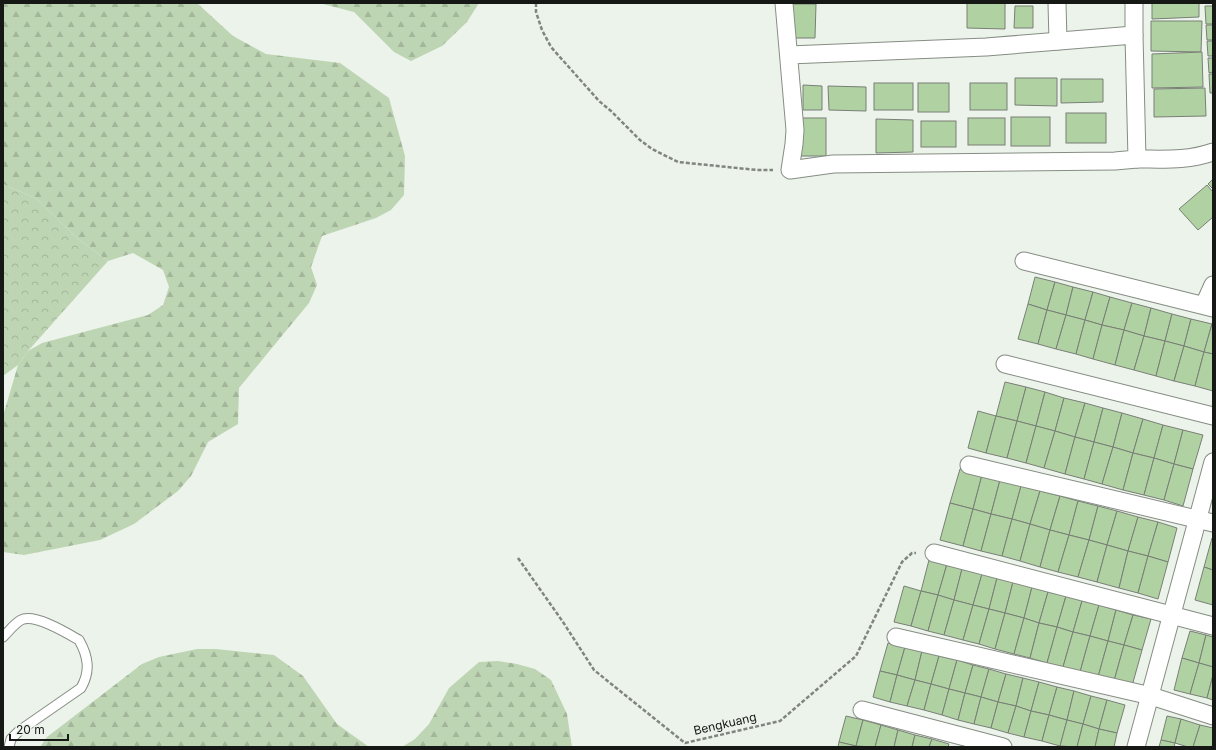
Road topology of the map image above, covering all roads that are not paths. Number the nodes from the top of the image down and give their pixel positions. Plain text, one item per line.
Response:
1 (784, 3) edge
2 (1057, 3) edge
3 (1134, 3) edge
4 (1134, 35) junction
5 (1058, 41) junction
6 (789, 55) junction
7 (1213, 152) edge
8 (1137, 160) junction
9 (1024, 261) dead end
10 (1213, 286) edge
11 (1208, 306) edge
12 (1005, 364) dead end
13 (1213, 416) edge
14 (1213, 462) edge
15 (969, 465) dead end
16 (1206, 521) edge
17 (934, 553) road end
18 (1171, 615) junction
19 (1213, 626) edge
20 (3, 637) edge
21 (896, 637) dead end
22 (1151, 696) junction
23 (862, 710) dead end
24 (1213, 716) edge
25 (9, 747) edge
26 (1003, 747) edge
27 (1136, 747) edge

1 - 6 street
2 - 5 street
3 - 4 street
4 - 5 street
4 - 8 street
5 - 6 street
6 - 8 street
7 - 8 street
9 - 11 street
10 - 11 street
12 - 13 street
14 - 16 street
15 - 16 street
16 - 18 street
17 - 18 street
18 - 19 street
18 - 22 street
20 - 25 lane
21 - 22 street
22 - 24 street
22 - 27 street
23 - 26 street

